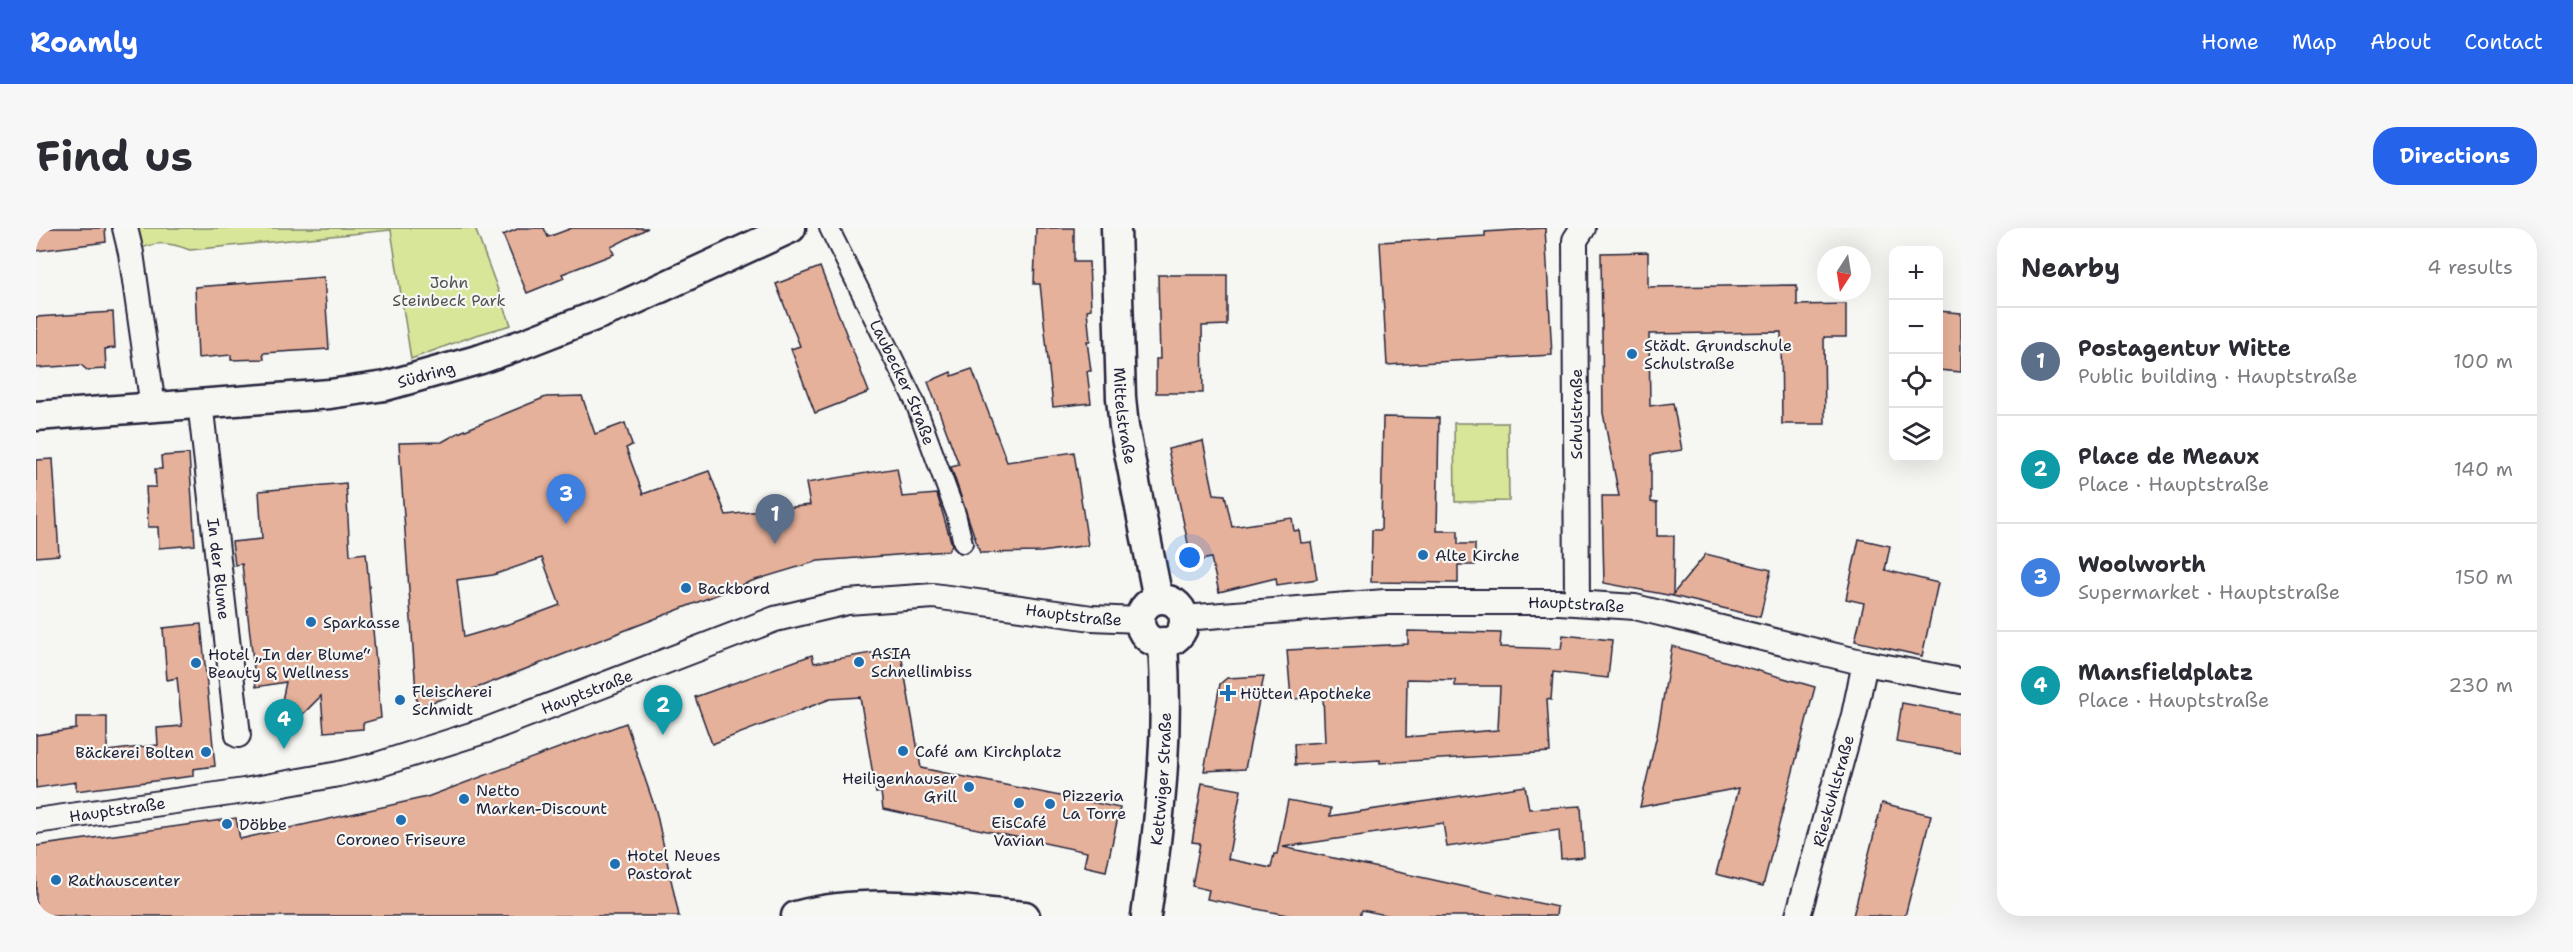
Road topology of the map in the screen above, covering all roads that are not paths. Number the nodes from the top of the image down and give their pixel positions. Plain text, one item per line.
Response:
1 (125, 228) edge
2 (792, 228) edge
3 (829, 228) edge
4 (1116, 228) edge
5 (1583, 228) edge
6 (200, 402) junction
7 (153, 407) junction
8 (36, 416) edge
9 (963, 543) dead end
10 (1577, 603) junction
11 (1148, 609) junction
12 (1184, 618) junction
13 (1163, 642) junction
14 (1865, 663) junction
15 (1961, 681) edge
16 (238, 735) dead end
17 (36, 821) edge
18 (796, 916) edge
19 (1025, 916) edge
20 (1146, 916) edge
21 (1798, 916) edge

1 - 7 street
2 - 6 street, Südring
3 - 9 street, Laubecker Straße
4 - 11 street, Mittelstraße
5 - 10 street, Schulstraße
6 - 7 street, Südring
6 - 16 street, In der Blume
7 - 8 street, Südring
10 - 12 street, Hauptstraße
10 - 14 street, Hauptstraße
11 - 12 street
11 - 13 street
11 - 17 street, Hauptstraße
12 - 13 street
13 - 20 street, Kettwiger Straße
14 - 15 street, Hauptstraße
14 - 21 street, Rieskuhlstraße
18 - 19 street

